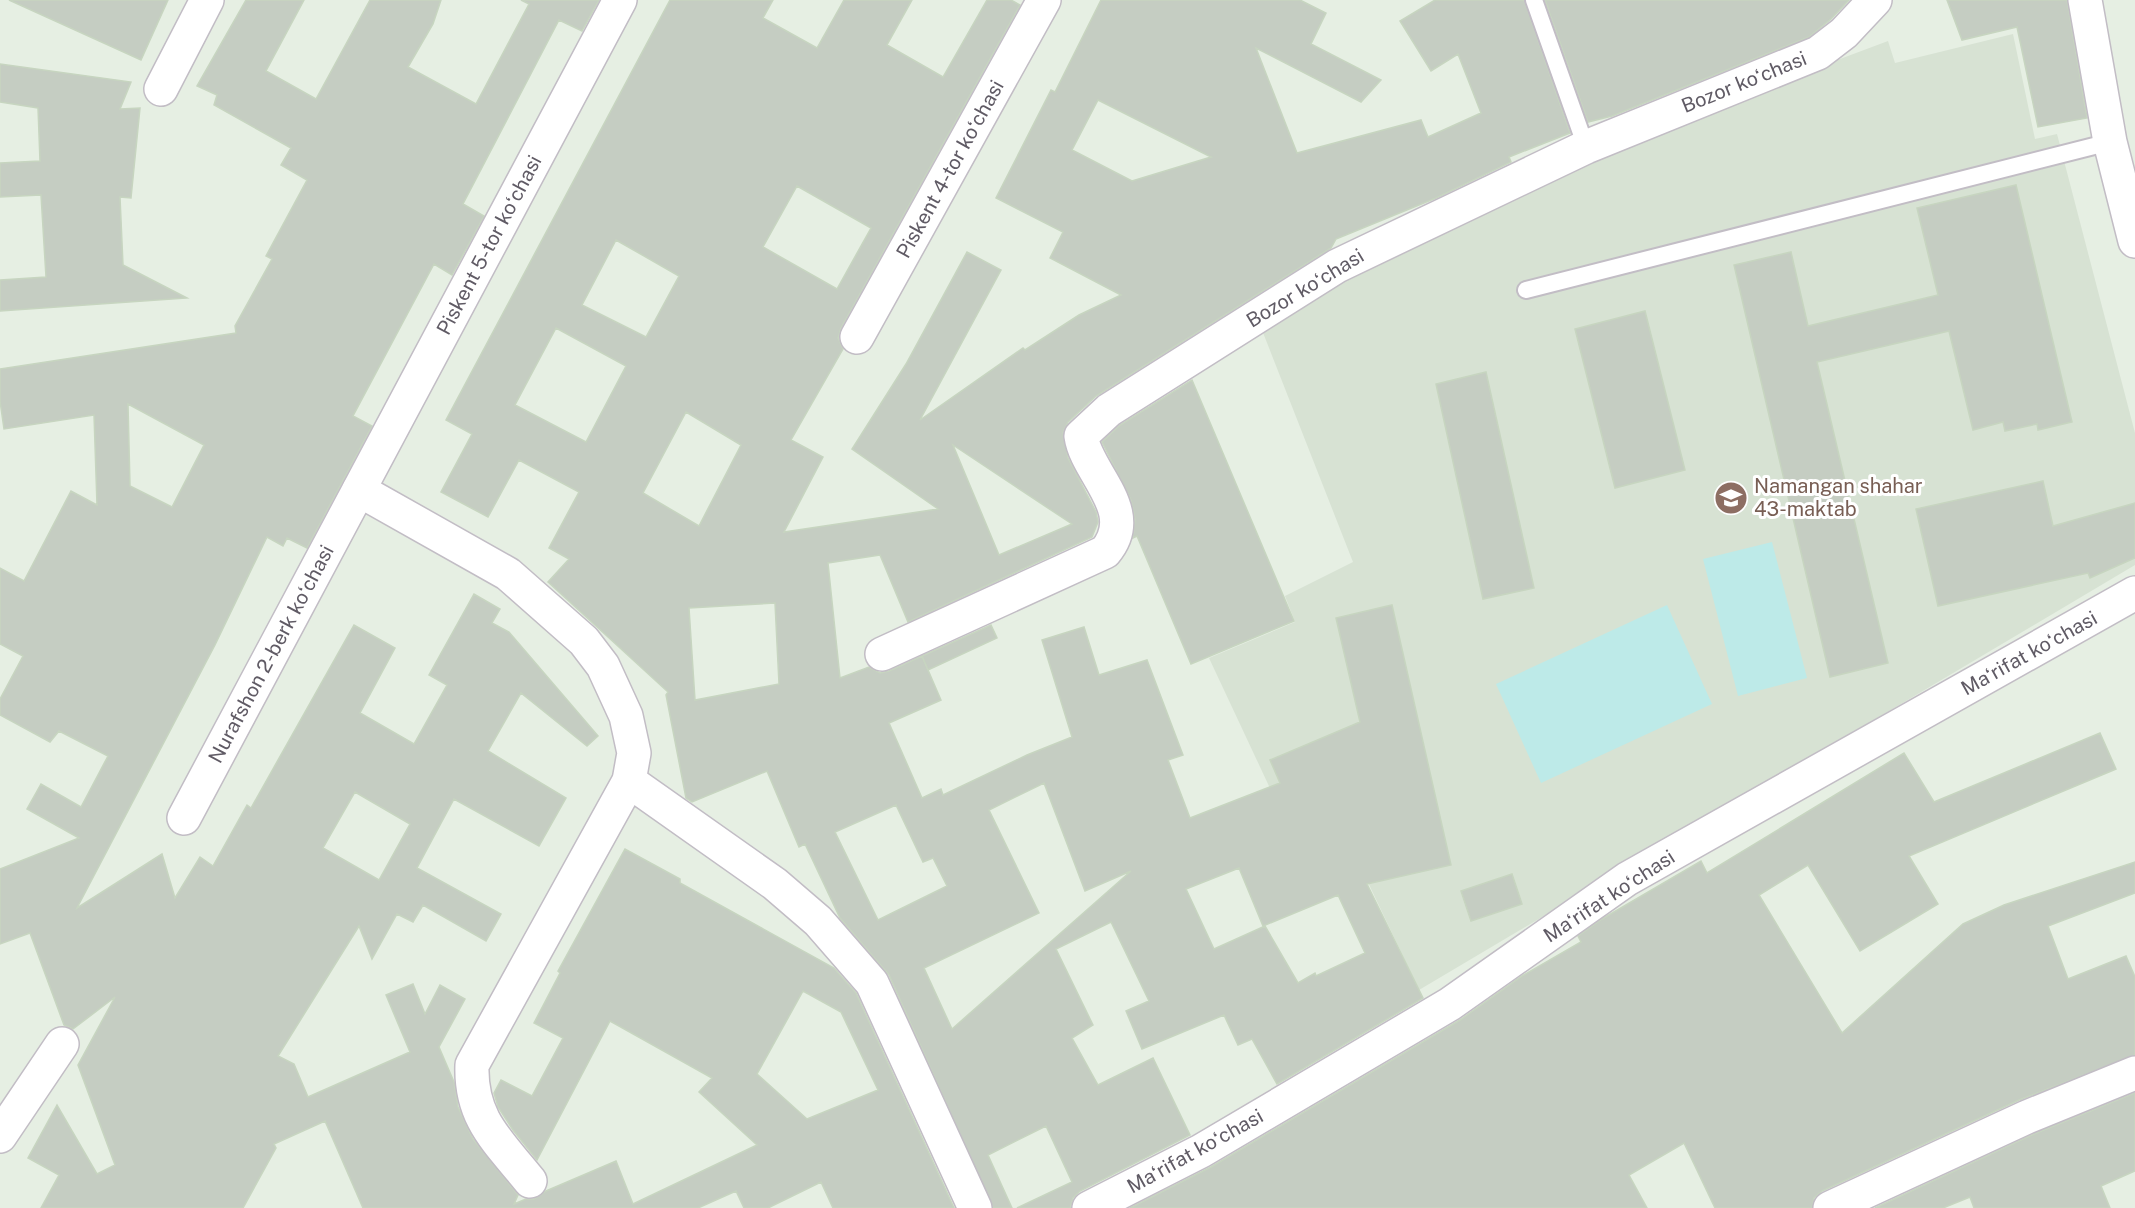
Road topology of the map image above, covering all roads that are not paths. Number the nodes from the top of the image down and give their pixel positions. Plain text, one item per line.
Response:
1 (207, 0) edge
2 (620, 0) edge
3 (1044, 0) edge
4 (1534, 0) edge
5 (1875, 0) edge
6 (2085, 0) edge
7 (161, 89) dead end
8 (2110, 142) junction
9 (1586, 147) junction
10 (2135, 240) edge
11 (1526, 290) dead end
12 (857, 338) dead end
13 (359, 490) junction
14 (2135, 593) edge
15 (882, 654) dead end
16 (629, 781) junction
17 (184, 818) dead end
18 (62, 1044) dead end
19 (2135, 1073) edge
20 (0, 1136) edge
21 (530, 1181) dead end
22 (975, 1208) edge
23 (1089, 1208) edge
24 (1830, 1208) edge

1 - 7 street
2 - 13 street, Piskent 5-tor koʻchasi
3 - 12 street, Piskent 4-tor koʻchasi
4 - 9 lane
5 - 9 street, Bozor koʻchasi
6 - 8 street
8 - 10 street
8 - 11 lane
9 - 15 street, Bozor koʻchasi
13 - 16 street
13 - 17 street, Nurafshon 2-berk koʻchasi
14 - 23 street, Maʻrifat koʻchasi
16 - 21 street
16 - 22 street
18 - 20 street
19 - 24 street

